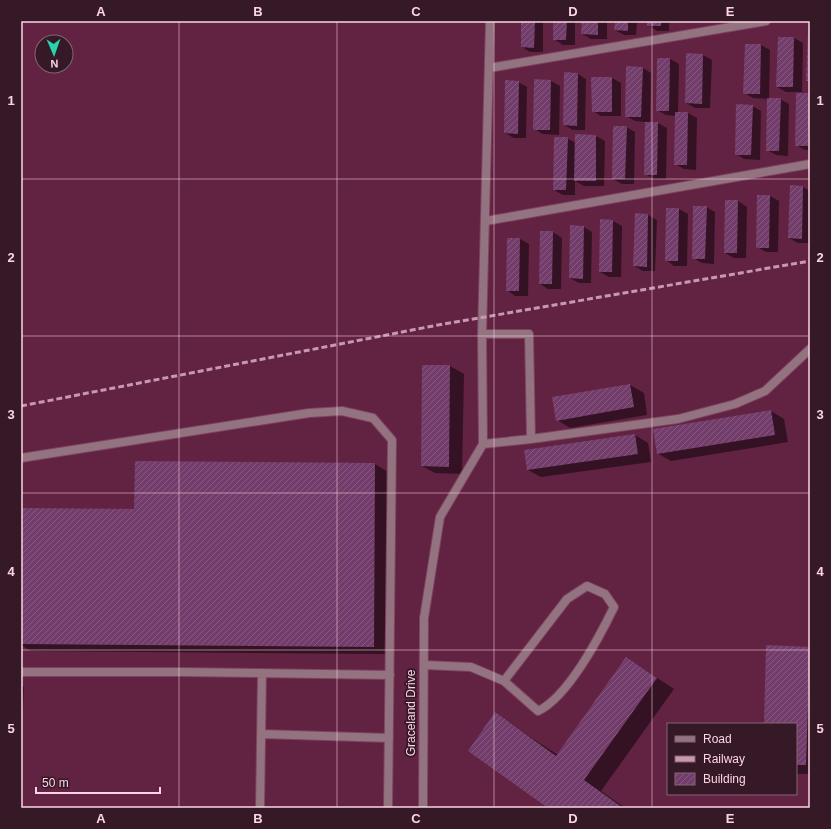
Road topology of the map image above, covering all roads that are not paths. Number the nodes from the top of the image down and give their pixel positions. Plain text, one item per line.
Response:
1 (490, 21) edge
2 (766, 21) edge
3 (489, 68) junction
4 (810, 164) edge
5 (486, 221) junction
6 (482, 334) junction
7 (810, 349) edge
8 (531, 439) junction
9 (483, 444) junction
10 (21, 458) edge
11 (424, 665) junction
12 (21, 672) edge
13 (262, 673) junction
14 (390, 675) junction
15 (504, 682) junction
16 (261, 734) junction
17 (389, 738) junction
18 (260, 808) edge
19 (388, 808) edge
20 (423, 808) edge

1 - 3 street
2 - 3 street
3 - 5 street
4 - 5 street
5 - 6 street
6 - 8 street
6 - 9 street
7 - 8 street
8 - 9 street
9 - 11 street, Graceland Drive
10 - 14 street
11 - 15 street
11 - 20 street, Graceland Drive
12 - 13 street
13 - 14 street
13 - 16 street
14 - 17 street
15 - 15 street
16 - 17 street
16 - 18 street
17 - 19 street

